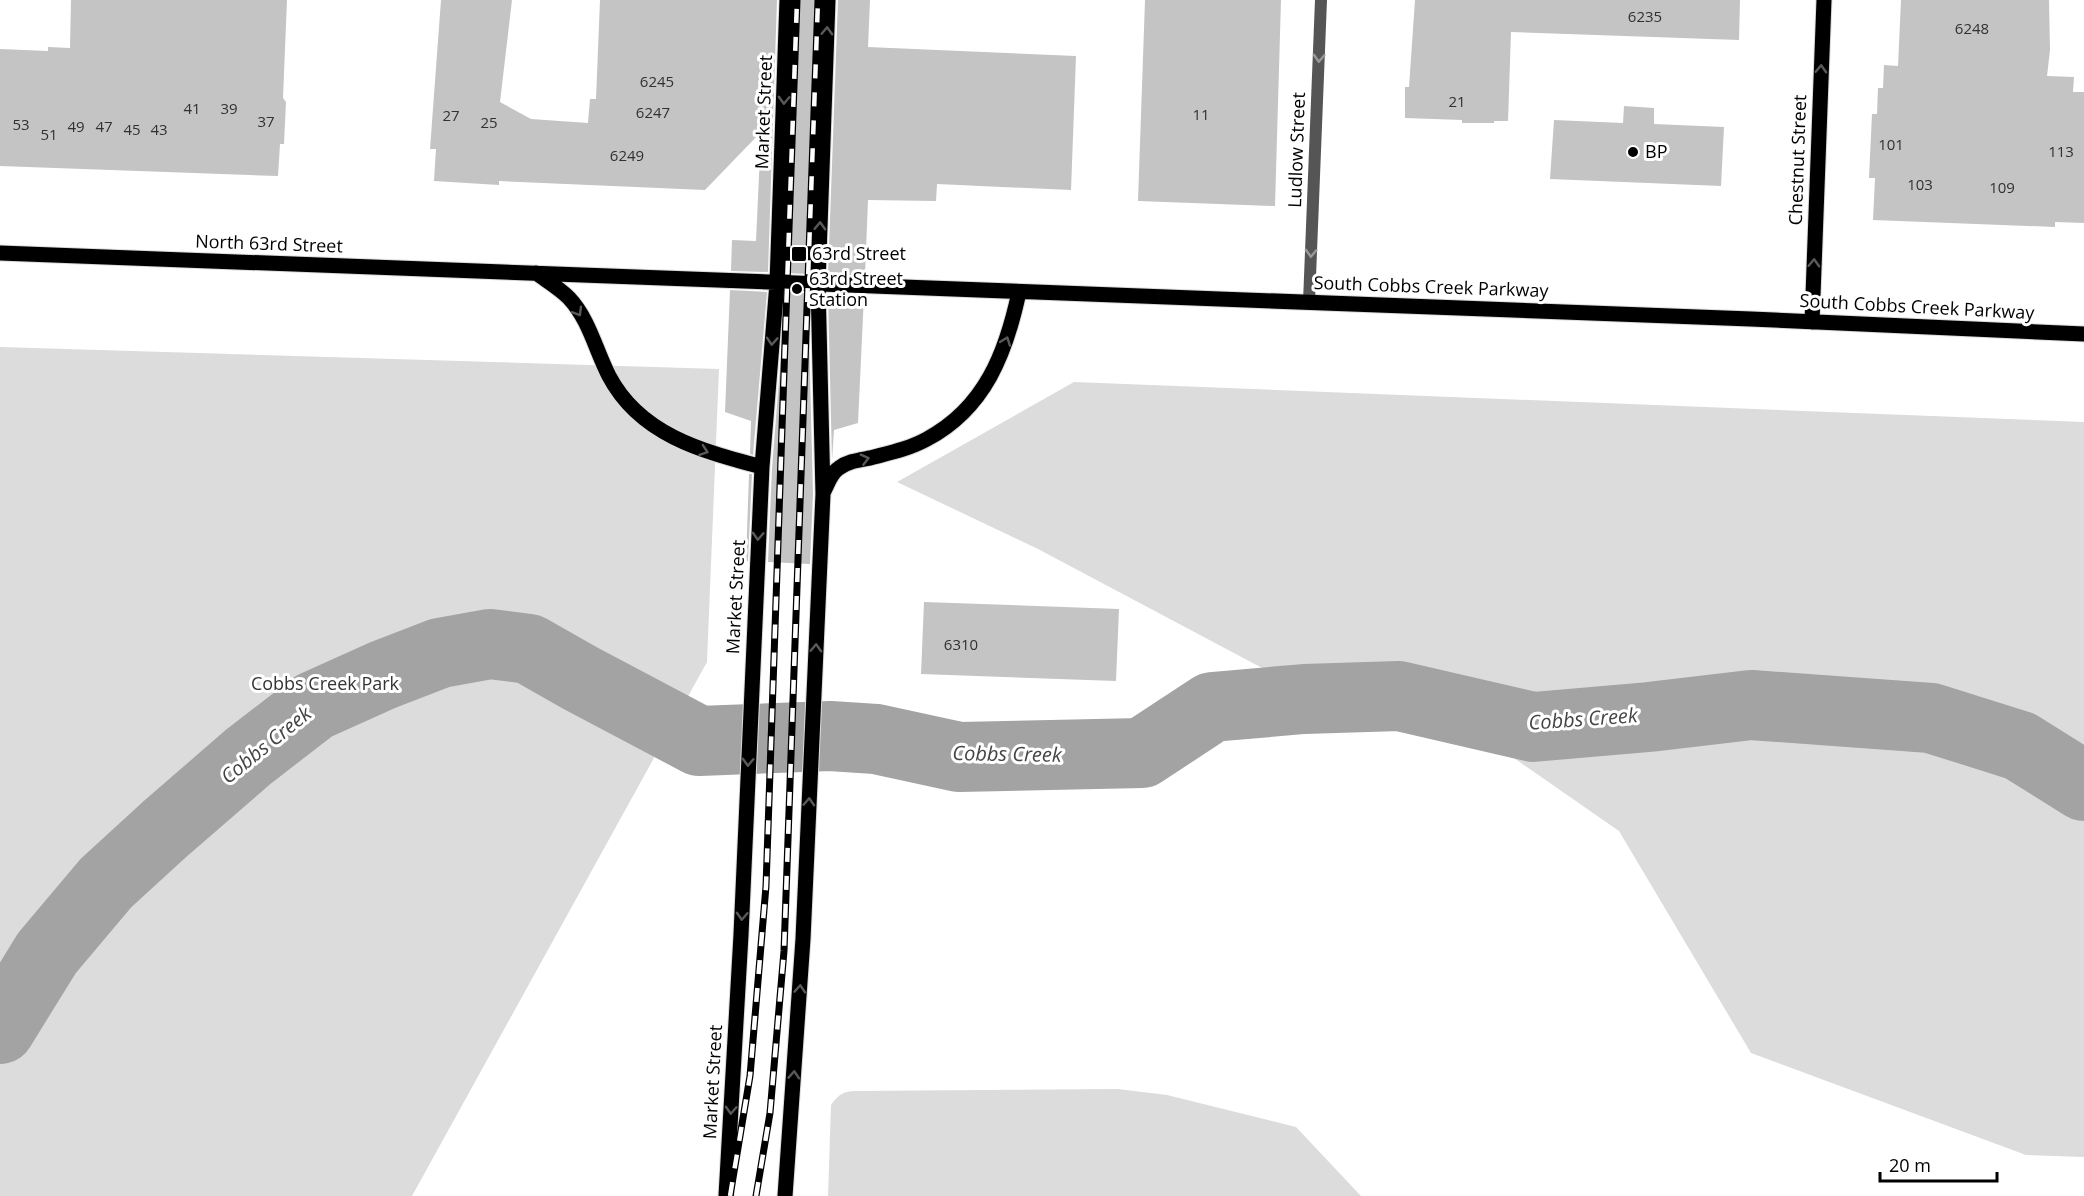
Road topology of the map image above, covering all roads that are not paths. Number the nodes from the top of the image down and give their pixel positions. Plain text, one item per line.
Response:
1 (787, 0) edge
2 (828, 0) edge
3 (1321, 0) edge
4 (1824, 0) edge
5 (0, 253) edge
6 (536, 273) junction
7 (777, 283) junction
8 (818, 284) junction
9 (1018, 292) junction
10 (1310, 302) junction
11 (1812, 322) junction
12 (2084, 334) edge
13 (762, 467) junction
14 (823, 494) junction
15 (726, 1196) edge
16 (785, 1196) edge

1 -> 7 main road, Market Street
8 -> 2 main road
3 -> 10 street, Ludlow Street
11 -> 4 main road, Chestnut Street
5 - 6 main road, North 63rd Street
6 - 7 main road, North 63rd Street
6 -> 13 main road
7 - 8 main road, South Cobbs Creek Parkway
7 -> 13 main road, Market Street
8 - 9 main road, South Cobbs Creek Parkway
8 - 14 main road
9 - 10 main road, South Cobbs Creek Parkway
14 -> 9 main road
10 - 11 main road, South Cobbs Creek Parkway
11 - 12 main road, South Cobbs Creek Parkway
13 -> 15 main road, Market Street
16 -> 14 main road

